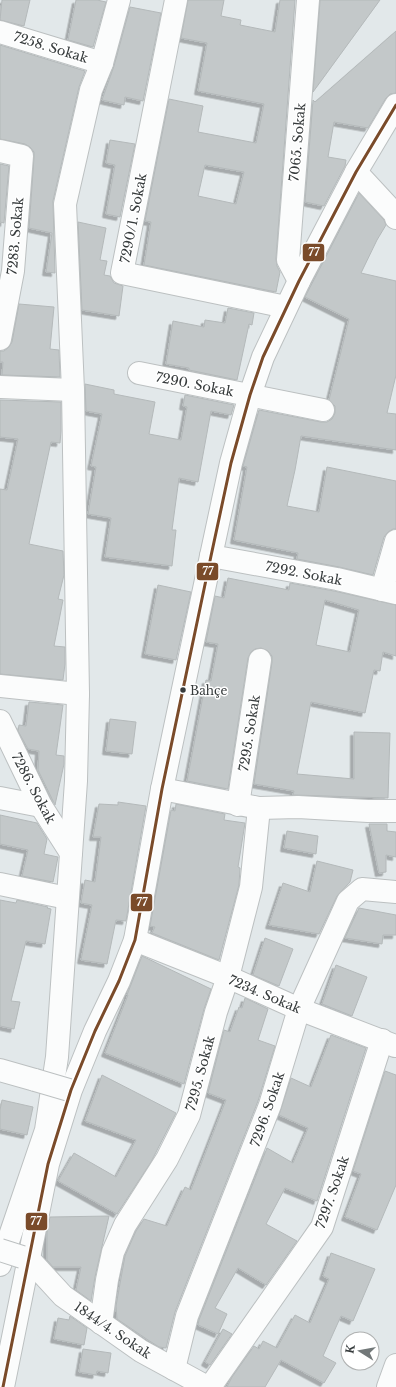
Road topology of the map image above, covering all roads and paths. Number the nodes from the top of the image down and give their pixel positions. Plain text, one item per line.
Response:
1 (119, 0) edge
2 (176, 0) edge
3 (308, 0) edge
4 (0, 32) edge
5 (102, 63) junction
6 (396, 105) edge
7 (0, 151) edge
8 (356, 172) junction
9 (396, 218) edge
10 (7, 269) edge
11 (299, 281) junction
12 (286, 307) junction
13 (0, 339) edge
14 (139, 373) dead end
15 (0, 387) edge
16 (73, 390) junction
17 (250, 395) junction
18 (322, 410) dead end
19 (396, 541) edge
20 (211, 556) junction
21 (389, 592) edge
22 (260, 660) dead end
23 (0, 686) edge
24 (78, 694) junction
25 (0, 721) edge
26 (162, 789) junction
27 (0, 798) edge
28 (41, 806) junction
29 (248, 807) junction
30 (396, 811) edge
31 (71, 853) junction
32 (0, 884) edge
33 (396, 892) edge
34 (67, 898) junction
35 (135, 940) junction
36 (228, 977) junction
37 (299, 1008) junction
38 (389, 1043) edge
39 (0, 1070) edge
40 (70, 1090) junction
41 (0, 1250) edge
42 (26, 1258) junction
43 (0, 1265) edge
44 (101, 1323) junction
45 (396, 1365) edge
46 (174, 1369) junction
47 (3, 1387) edge
48 (208, 1387) edge
49 (388, 1387) edge

1 - 5 street
2 - 12 street, 7290/1. Sokak
3 - 11 street, 7065. Sokak
4 - 5 street, 7258. Sokak
5 - 16 street
6 - 8 street, 7290. Sokak
7 - 10 street, 7283. Sokak
8 - 9 street
8 - 11 street, 7290. Sokak
10 - 13 street, 7283. Sokak
11 - 12 street, 7290. Sokak
12 - 17 street, 7290. Sokak
14 - 17 street, 7290. Sokak
15 - 16 street
16 - 24 street
17 - 18 street, 7290. Sokak
17 - 20 street, 7290. Sokak
19 - 21 street
20 - 21 street, 7292. Sokak
20 - 26 street, 7290. Sokak
22 - 29 street, 7295. Sokak
23 - 24 street
24 - 31 street
25 - 28 street, 7286. Sokak
26 - 29 street
26 - 35 street, 7290. Sokak
27 - 28 street
28 - 31 street, 7286. Sokak
29 - 30 street
29 - 36 street, 7295. Sokak
31 - 34 street
32 - 34 street
33 - 37 street, 7296. Sokak
34 - 43 street
35 - 36 street, 7234. Sokak
35 - 40 street, 7290. Sokak
36 - 37 street, 7234. Sokak
36 - 44 street, 7295. Sokak
37 - 38 street, 7234. Sokak
37 - 46 street, 7296. Sokak
38 - 48 street, 7297. Sokak
39 - 40 street, bridge
40 - 42 street, 7290. Sokak
41 - 42 street, bridge
42 - 44 street, 1844/4. Sokak
42 - 47 street, 7290. Sokak
44 - 46 street, 1844/4. Sokak
45 - 49 street
46 - 48 street, 1844/4. Sokak

